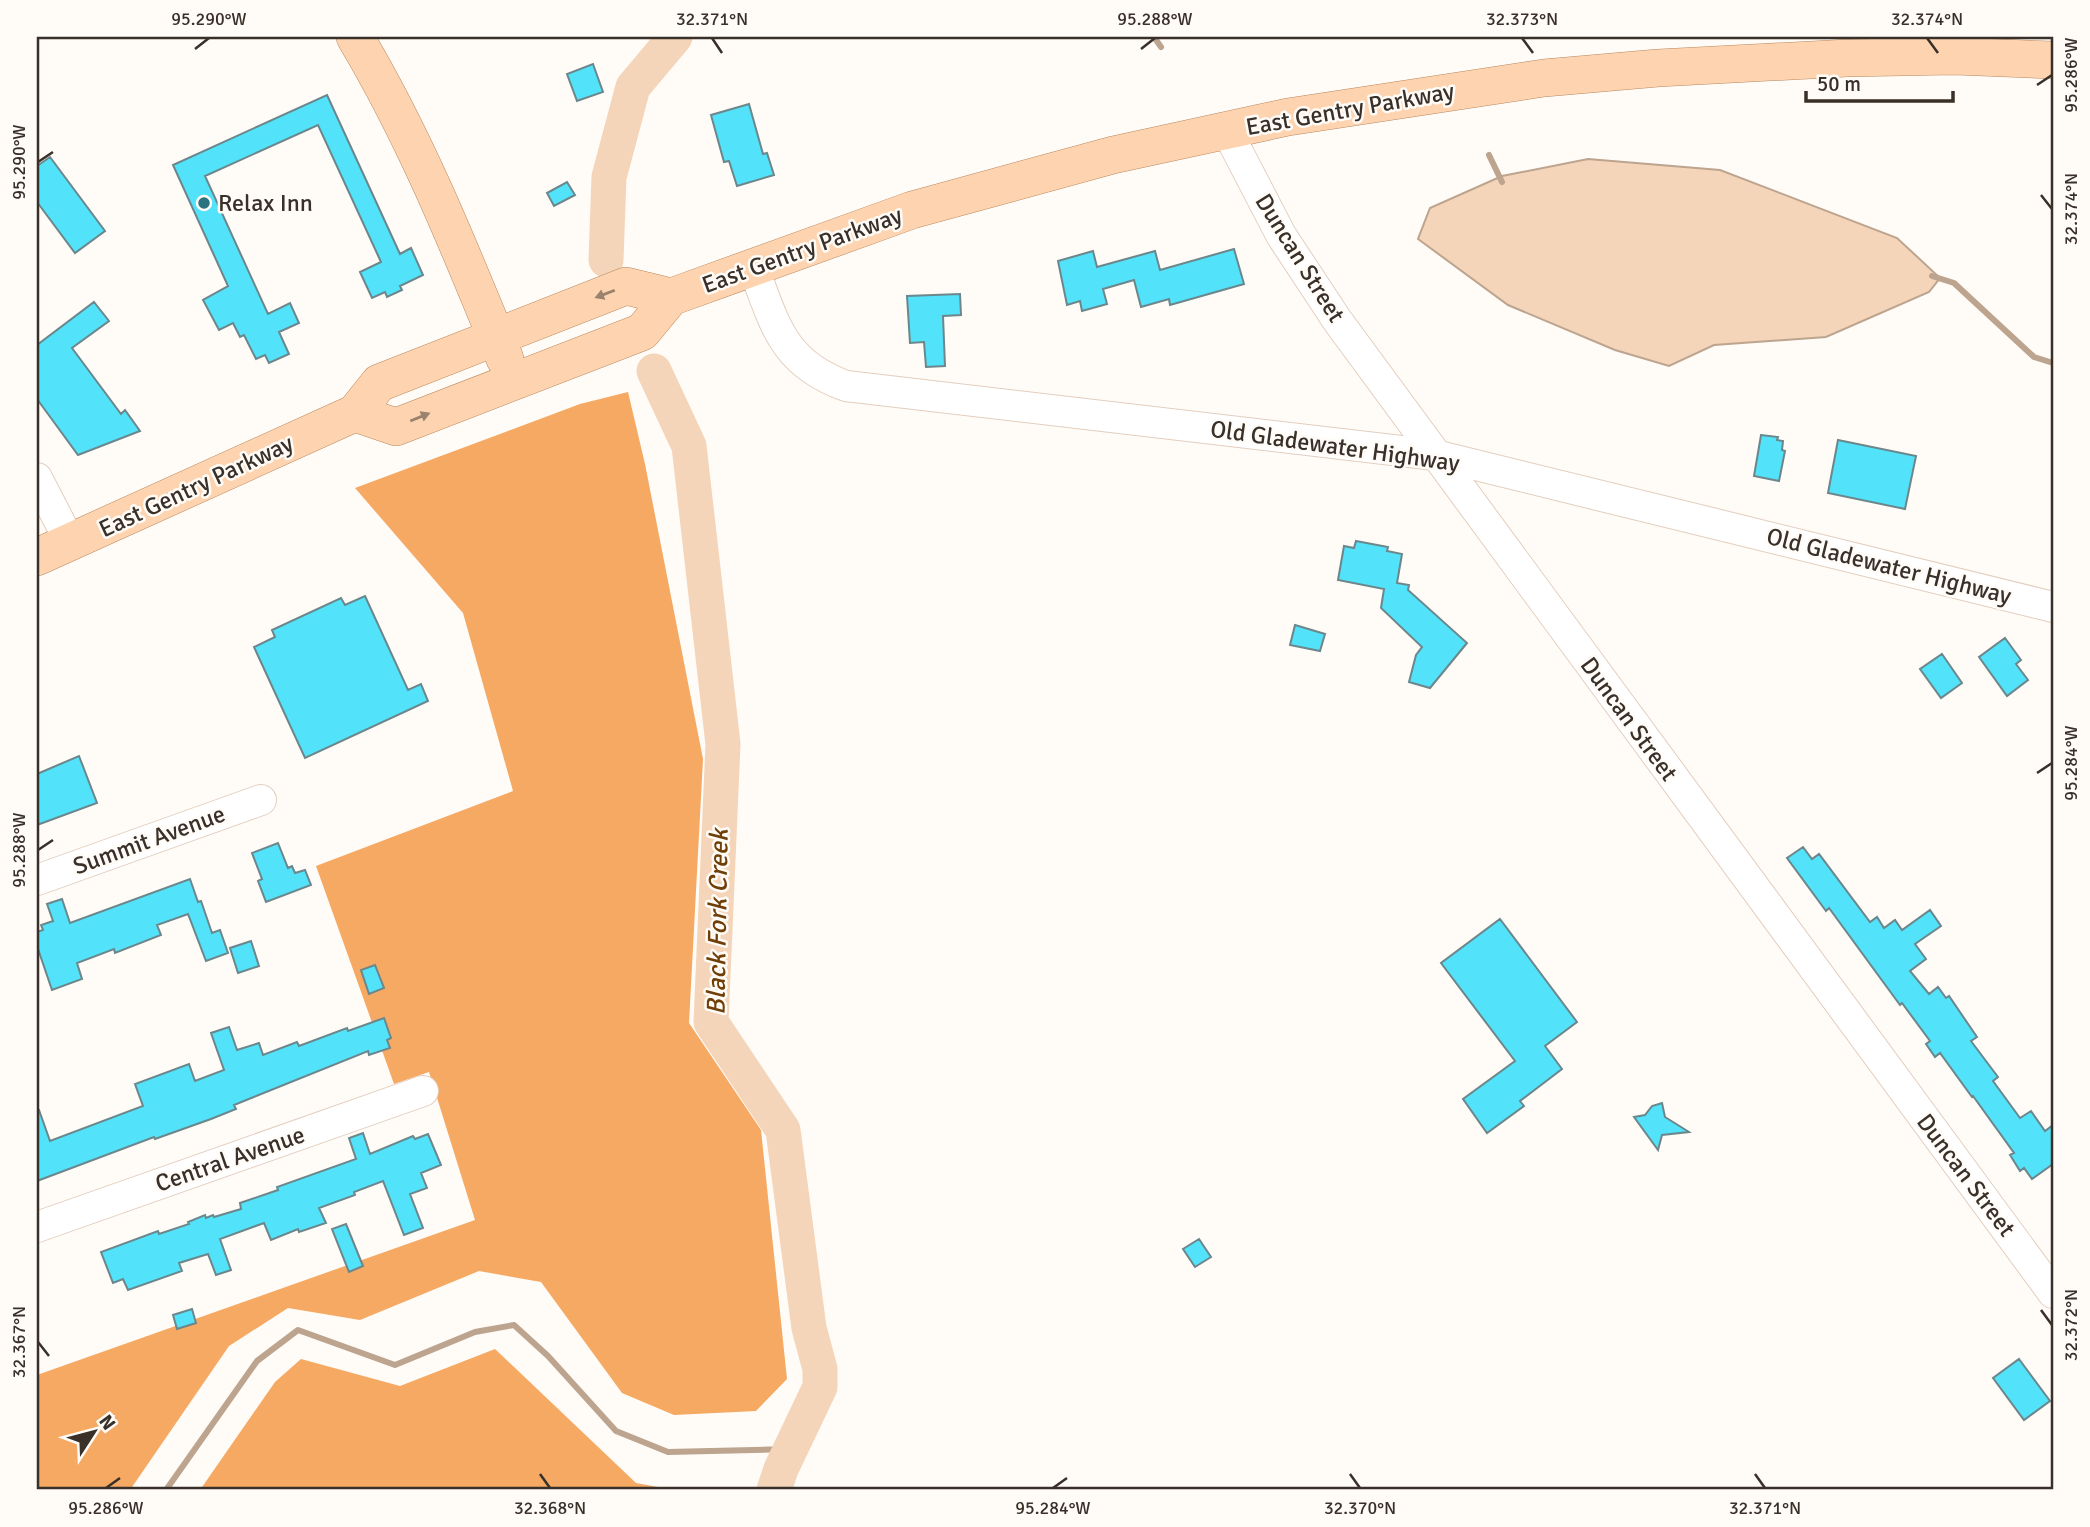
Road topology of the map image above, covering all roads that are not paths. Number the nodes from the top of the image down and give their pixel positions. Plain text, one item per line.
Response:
1 (355, 37) edge
2 (2053, 60) edge
3 (1227, 131) junction
4 (753, 267) junction
5 (671, 297) junction
6 (496, 337) junction
7 (513, 381) junction
8 (355, 413) junction
9 (1435, 455) junction
10 (37, 478) edge
11 (71, 544) junction
12 (37, 558) edge
13 (2053, 607) edge
14 (261, 800) dead end
15 (37, 880) edge
16 (423, 1091) dead end
17 (37, 1227) edge
18 (2053, 1293) edge

1 - 6 main road
2 - 3 main road, East Gentry Parkway
3 - 4 main road, East Gentry Parkway
3 - 9 street, Duncan Street
4 - 5 main road, East Gentry Parkway
4 - 9 street, Old Gladewater Highway
5 -> 6 main road, East Gentry Parkway
5 - 7 main road, East Gentry Parkway
6 - 7 main road
6 - 8 main road, East Gentry Parkway
8 -> 7 main road, East Gentry Parkway
8 - 11 main road, East Gentry Parkway
9 - 13 street, Old Gladewater Highway
9 - 18 street, Duncan Street
10 - 11 street
11 - 12 main road, East Gentry Parkway
14 - 15 street, Summit Avenue
16 - 17 street, Central Avenue

